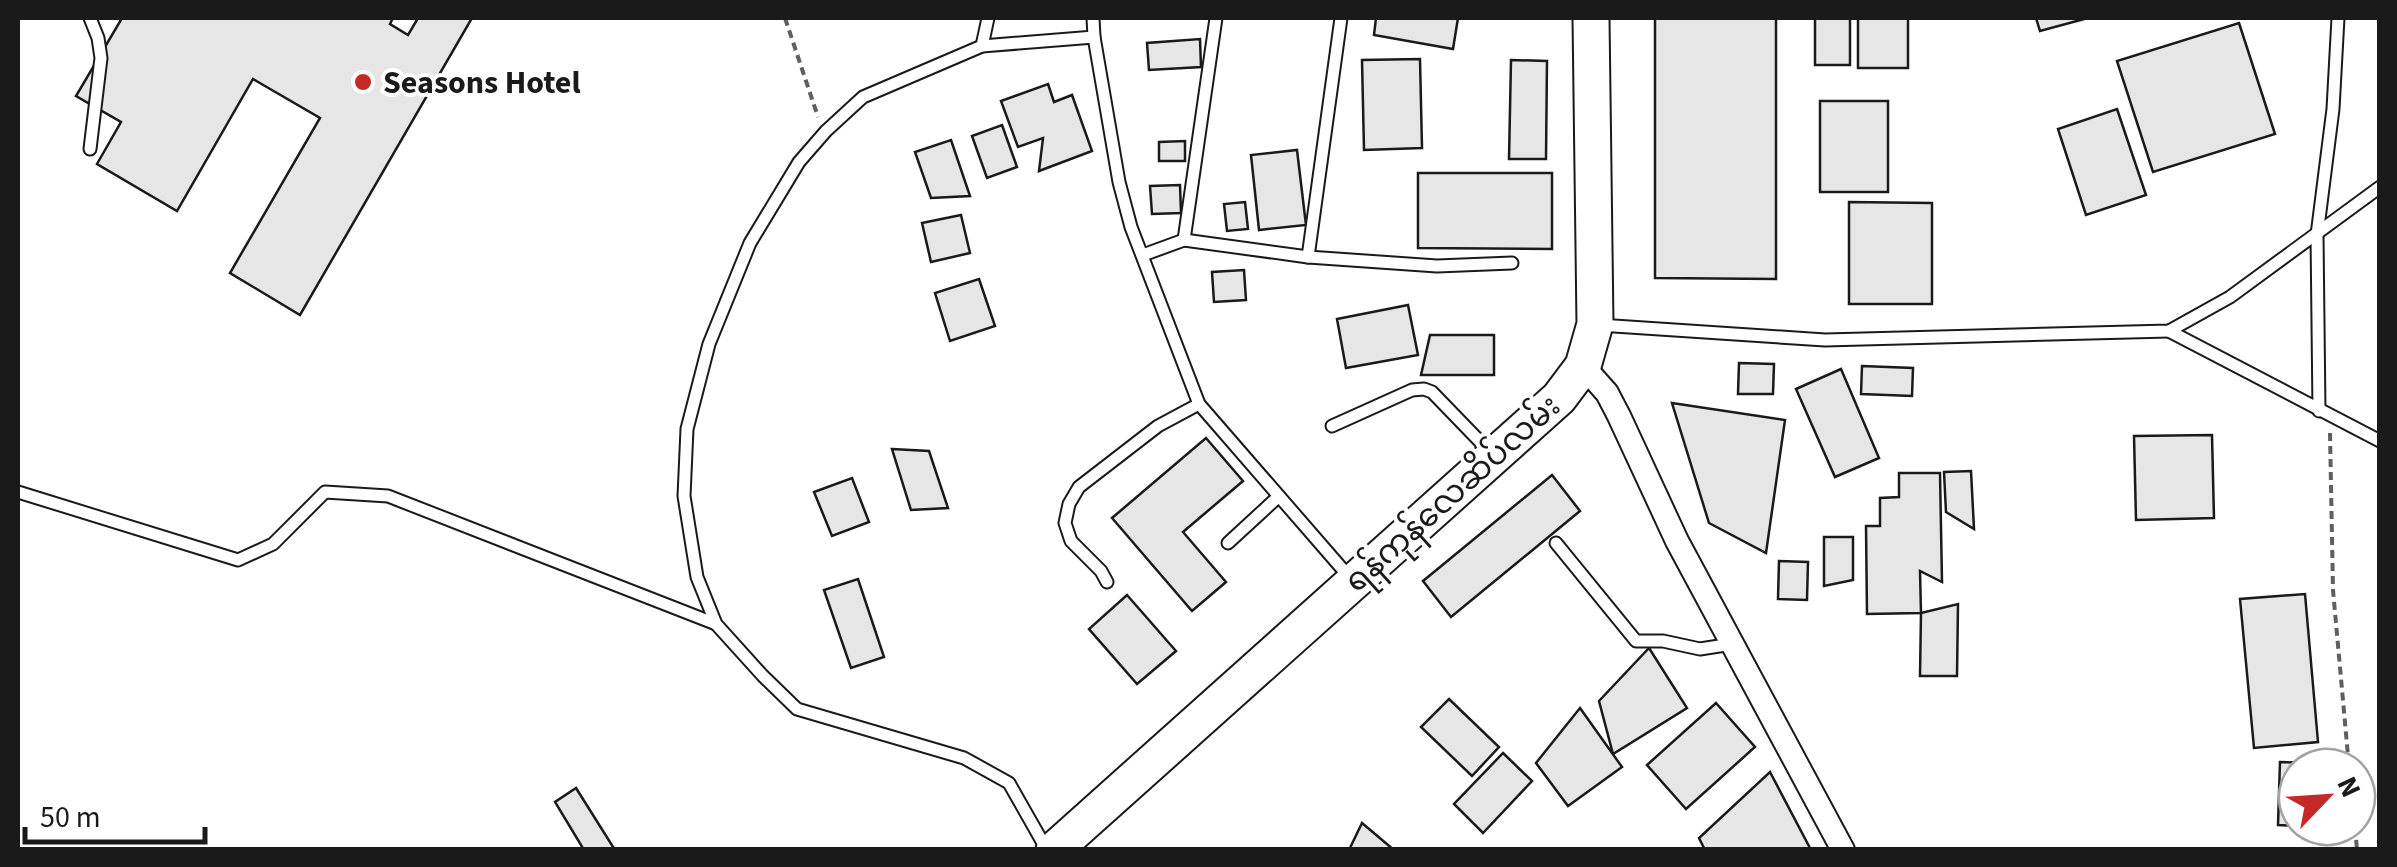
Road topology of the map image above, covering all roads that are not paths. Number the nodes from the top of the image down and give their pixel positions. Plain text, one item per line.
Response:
1 (90, 18) edge
2 (988, 18) edge
3 (1093, 18) edge
4 (1216, 18) edge
5 (1341, 18) edge
6 (1591, 18) edge
7 (2338, 18) edge
8 (1094, 36) junction
9 (982, 46) junction
10 (90, 148) dead end
11 (2380, 187) edge
12 (2317, 235) junction
13 (1184, 240) junction
14 (1143, 255) junction
15 (1308, 257) junction
16 (1512, 263) dead end
17 (1595, 324) junction
18 (2169, 331) junction
19 (1584, 366) junction
20 (1199, 404) junction
21 (2324, 414) junction
22 (1332, 426) dead end
23 (2380, 440) edge
24 (1494, 457) junction
25 (18, 492) edge
26 (1279, 496) junction
27 (1556, 542) dead end
28 (1228, 543) dead end
29 (1107, 582) dead end
30 (1354, 582) junction
31 (716, 624) junction
32 (1732, 644) junction
33 (1828, 838) edge
34 (1051, 850) edge
35 (1842, 850) edge

1 - 10 lane
2 - 9 lane
3 - 8 lane
4 - 13 lane
5 - 15 lane
6 - 17 main road, ရန်ကုန်လေဆိပ်လမ်း
7 - 12 lane
8 - 9 lane
8 - 14 lane
9 - 31 lane
11 - 12 lane
12 - 18 lane
12 - 21 lane
13 - 14 lane
13 - 15 lane
14 - 20 lane
15 - 16 lane
17 - 18 lane
17 - 19 main road, ရန်ကုန်လေဆိပ်လမ်း
18 - 21 lane
19 - 24 main road, ရန်ကုန်လေဆိပ်လမ်း
19 - 32 street
20 - 26 lane
20 - 29 lane
21 - 23 lane
22 - 24 lane
24 - 30 main road, ရန်ကုန်လေဆိပ်လမ်း
25 - 31 lane
26 - 28 lane
26 - 30 lane
27 - 32 lane
30 - 34 main road, ရန်ကုန်လေဆိပ်လမ်း
31 - 34 lane
32 - 33 street
33 - 35 street

